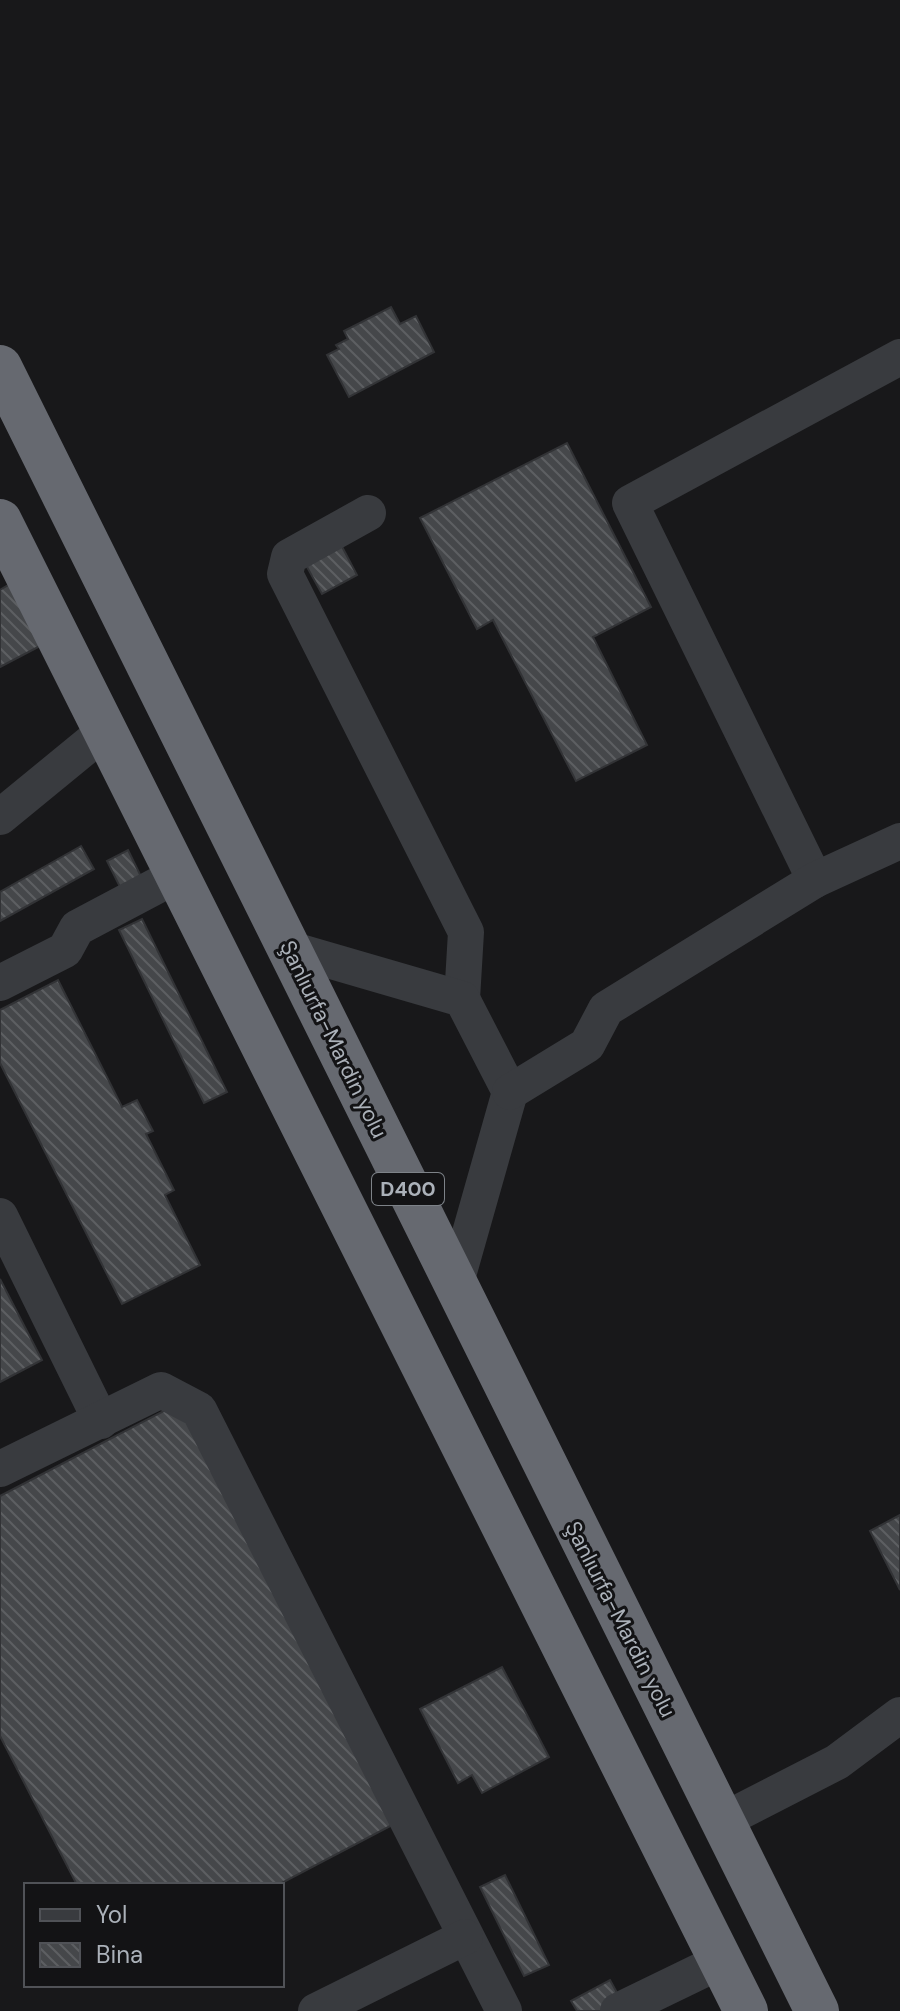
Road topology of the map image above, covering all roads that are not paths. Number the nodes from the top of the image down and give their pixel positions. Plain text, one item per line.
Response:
1 (900, 357) edge
2 (0, 367) edge
3 (368, 513) dead end
4 (0, 521) edge
5 (105, 731) junction
6 (0, 817) edge
7 (900, 841) edge
8 (177, 875) junction
9 (815, 880) junction
10 (290, 949) junction
11 (0, 983) edge
12 (462, 999) junction
13 (510, 1092) junction
14 (0, 1216) edge
15 (455, 1286) junction
16 (101, 1421) junction
17 (0, 1469) edge
18 (900, 1715) edge
19 (722, 1821) junction
20 (465, 1937) junction
21 (721, 1961) junction
22 (316, 2011) edge
23 (504, 2011) edge
24 (618, 2011) edge
25 (746, 2011) edge
26 (817, 2011) edge

1 - 9 street
2 - 10 highway, Şanlıurfa-Mardin yolu / D400
3 - 12 street
4 - 5 highway, D400
5 - 6 street
5 - 8 highway, D400
7 - 9 street
8 - 11 street
8 - 21 highway, D400
9 - 13 street
10 - 12 street
10 - 15 highway, Şanlıurfa-Mardin yolu / D400
12 - 13 street
13 - 15 street
14 - 16 street
15 - 19 highway, Şanlıurfa-Mardin yolu / D400
16 - 17 street
16 - 20 street
18 - 19 street
19 - 26 highway, Şanlıurfa-Mardin yolu / D400
20 - 22 street
20 - 23 street
21 - 24 street
21 - 25 highway, D400

